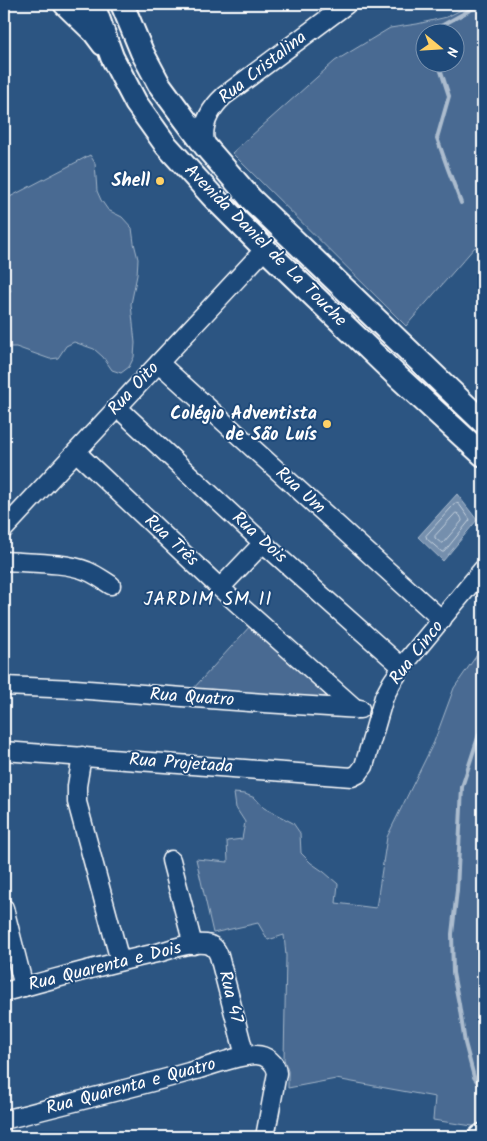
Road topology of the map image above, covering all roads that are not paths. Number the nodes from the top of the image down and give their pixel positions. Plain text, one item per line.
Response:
1 (65, 4) edge
2 (93, 4) edge
3 (122, 4) edge
4 (347, 4) edge
5 (112, 57) junction
6 (206, 147) junction
7 (265, 249) junction
8 (159, 363) junction
9 (394, 373) junction
10 (117, 407) junction
11 (480, 417) edge
12 (76, 452) junction
13 (483, 455) edge
14 (483, 470) edge
15 (4, 529) edge
16 (263, 543) junction
17 (4, 561) edge
18 (483, 569) edge
19 (111, 585) dead end
20 (220, 588) junction
21 (442, 620) junction
22 (402, 667) junction
23 (4, 686) edge
24 (356, 709) junction
25 (380, 709) junction
26 (4, 751) edge
27 (82, 756) junction
28 (358, 774) joint
29 (171, 860) dead end
30 (4, 908) edge
31 (200, 944) junction
32 (120, 961) junction
33 (24, 987) junction
34 (4, 992) edge
35 (251, 1055) junction
36 (4, 1120) edge
37 (483, 1135) edge
38 (266, 1137) edge
39 (480, 1137) edge

1 - 5 main road
2 - 5 main road, Avenida Daniel de La Touche
3 - 6 main road, Avenida Daniel de La Touche
4 - 6 street, Rua Cristalina
5 - 7 main road, Avenida Daniel de La Touche
6 - 11 main road, Avenida Daniel de La Touche
7 - 8 street, Rua Oito
7 - 9 main road, Avenida Daniel de La Touche
8 - 10 street, Rua Oito
8 - 21 street, Rua Um
9 - 13 main road, Avenida Daniel de La Touche
9 - 14 main road
10 - 12 street, Rua Oito
10 - 16 street, Rua Dois
12 - 15 street, Rua Oito
12 - 20 street, Rua Três
16 - 20 street
16 - 22 street, Rua Dois
17 - 19 street
18 - 21 street, Rua Cinco
20 - 24 street, Rua Três
21 - 22 street, Rua Cinco
22 - 25 street, Rua Cinco
23 - 24 street, Rua Quatro
24 - 25 street, Rua Quatro
25 - 28 street, Rua Cinco
26 - 27 street, Rua Projetada
27 - 28 street, Rua Projetada
27 - 32 street
29 - 31 street
30 - 33 street
31 - 32 street, Rua Quarenta e Dois
31 - 35 street, Rua 47
32 - 33 street, Rua Quarenta e Dois
33 - 34 street, Rua Quarenta e Dois
35 - 36 street, Rua Quarenta e Quatro
35 - 38 street
37 - 39 main road

